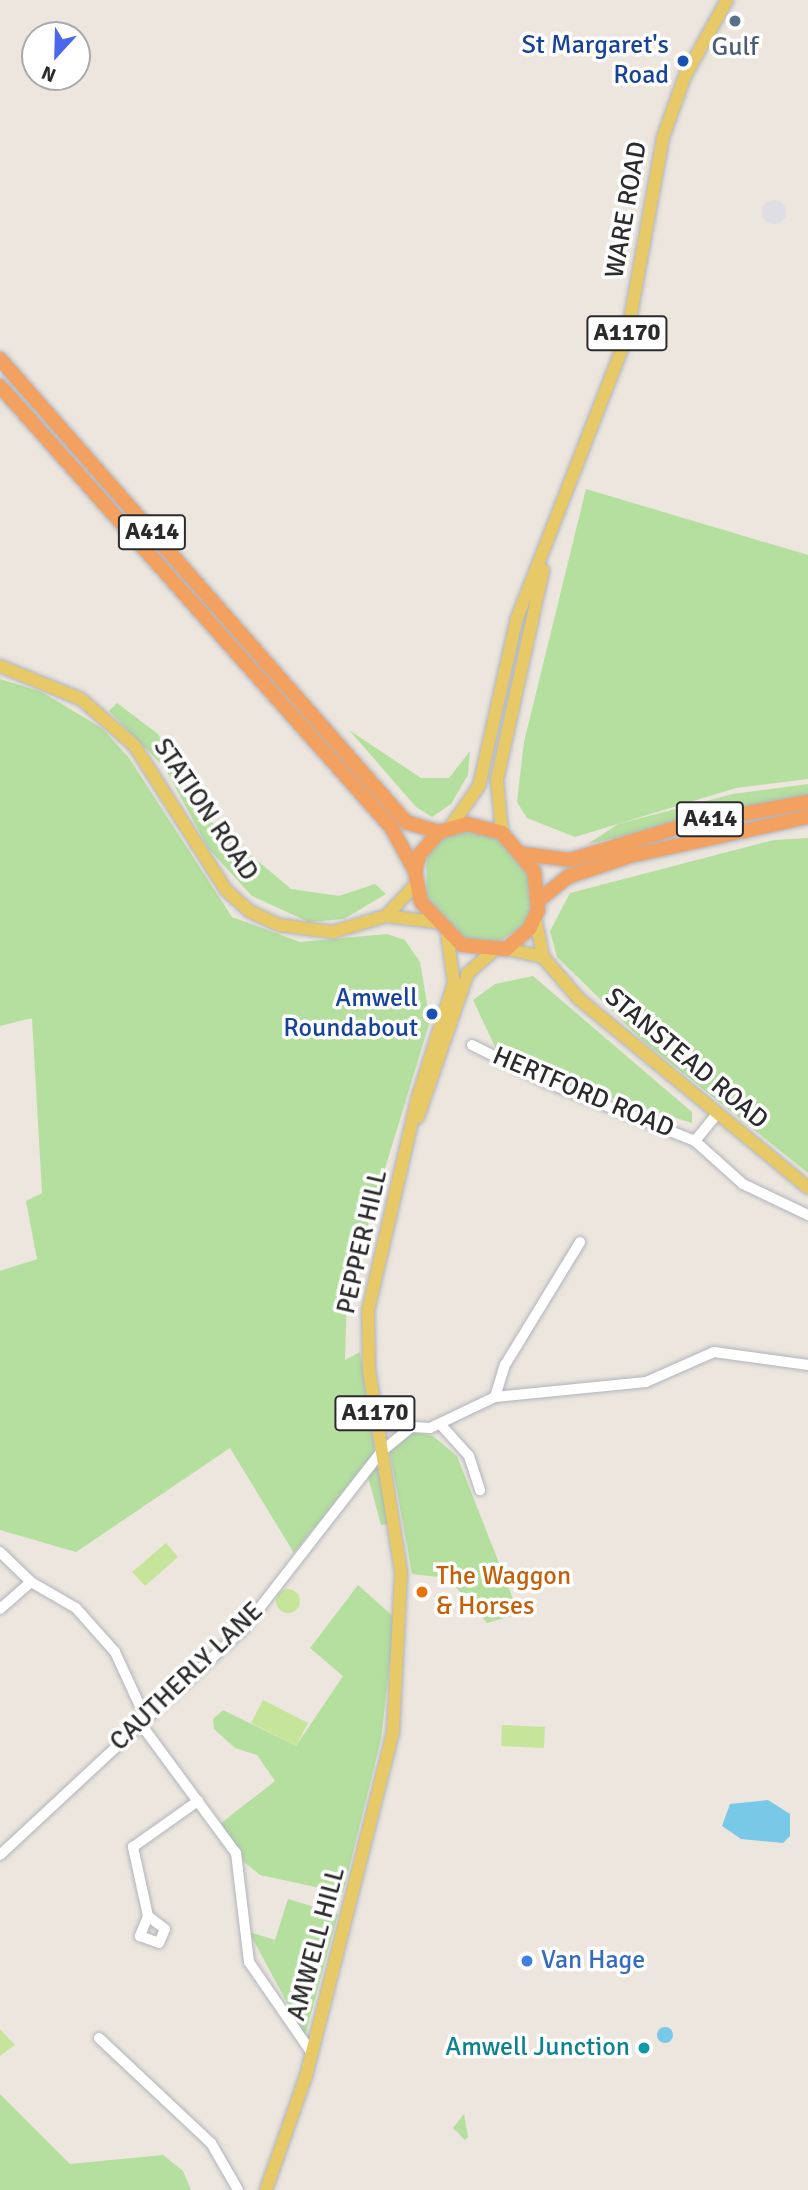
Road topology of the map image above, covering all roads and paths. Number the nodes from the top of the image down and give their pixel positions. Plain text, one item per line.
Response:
1 (727, 0) edge
2 (0, 359) edge
3 (0, 386) edge
4 (547, 553) junction
5 (0, 666) edge
6 (808, 802) edge
7 (808, 817) edge
8 (445, 829) junction
9 (502, 833) junction
10 (524, 854) junction
11 (416, 877) junction
12 (539, 900) junction
13 (386, 916) junction
14 (536, 918) junction
15 (435, 922) junction
16 (447, 934) junction
17 (499, 950) junction
18 (543, 957) junction
19 (472, 1045) dead end
20 (716, 1115) junction
21 (415, 1124) junction
22 (695, 1141) junction
23 (808, 1188) edge
24 (808, 1215) edge
25 (580, 1242) dead end
26 (808, 1365) edge
27 (495, 1397) junction
28 (377, 1425) junction
29 (442, 1426) junction
30 (409, 1429) junction
31 (382, 1451) junction
32 (480, 1490) dead end
33 (0, 1552) edge
34 (31, 1582) junction
35 (0, 1609) edge
36 (142, 1700) junction
37 (159, 1706) junction
38 (396, 1706) joint
39 (143, 1721) junction
40 (198, 1801) junction
41 (0, 1855) edge
42 (148, 1916) dead end
43 (99, 2038) dead end
44 (311, 2052) junction
45 (238, 2190) edge
46 (266, 2190) edge

1 - 4 main road, WARE ROAD / A1170
2 - 8 highway, A414
3 - 11 highway, A414
4 - 8 main road, WARE ROAD / A1170
4 - 9 main road, WARE ROAD / A1170
5 - 13 main road, STATION ROAD
6 - 10 highway, A414
7 - 12 highway, A414
8 - 9 highway
8 - 11 highway
9 - 10 highway
10 - 12 highway
11 - 13 main road
11 - 15 highway
12 - 14 highway
13 - 15 main road, STATION ROAD
14 - 17 highway
14 - 18 main road
15 - 16 highway
16 - 17 highway
16 - 21 main road, PEPPER HILL / A1170
17 - 18 main road
17 - 21 main road, PEPPER HILL / A1170
18 - 20 main road, STANSTEAD ROAD
19 - 22 street, HERTFORD ROAD
20 - 22 street, HERTFORD ROAD
20 - 23 main road, STANSTEAD ROAD
21 - 28 main road, PEPPER HILL / A1170
22 - 24 street, HERTFORD ROAD
25 - 27 street
26 - 27 street
27 - 29 street
28 - 30 street
28 - 31 main road, PEPPER HILL / A1170
29 - 30 street
29 - 32 street
30 - 31 street, CAUTHERLY LANE
31 - 37 street, CAUTHERLY LANE
31 - 38 main road, PEPPER HILL / A1170
33 - 34 street
34 - 35 street
34 - 36 street
36 - 37 street
36 - 39 street
37 - 39 street, CAUTHERLY LANE
38 - 44 main road, AMWELL HILL / A1170
39 - 40 street
39 - 41 street, CAUTHERLY LANE
40 - 42 street
40 - 44 street
43 - 45 street
44 - 46 main road, AMWELL HILL / A1170

